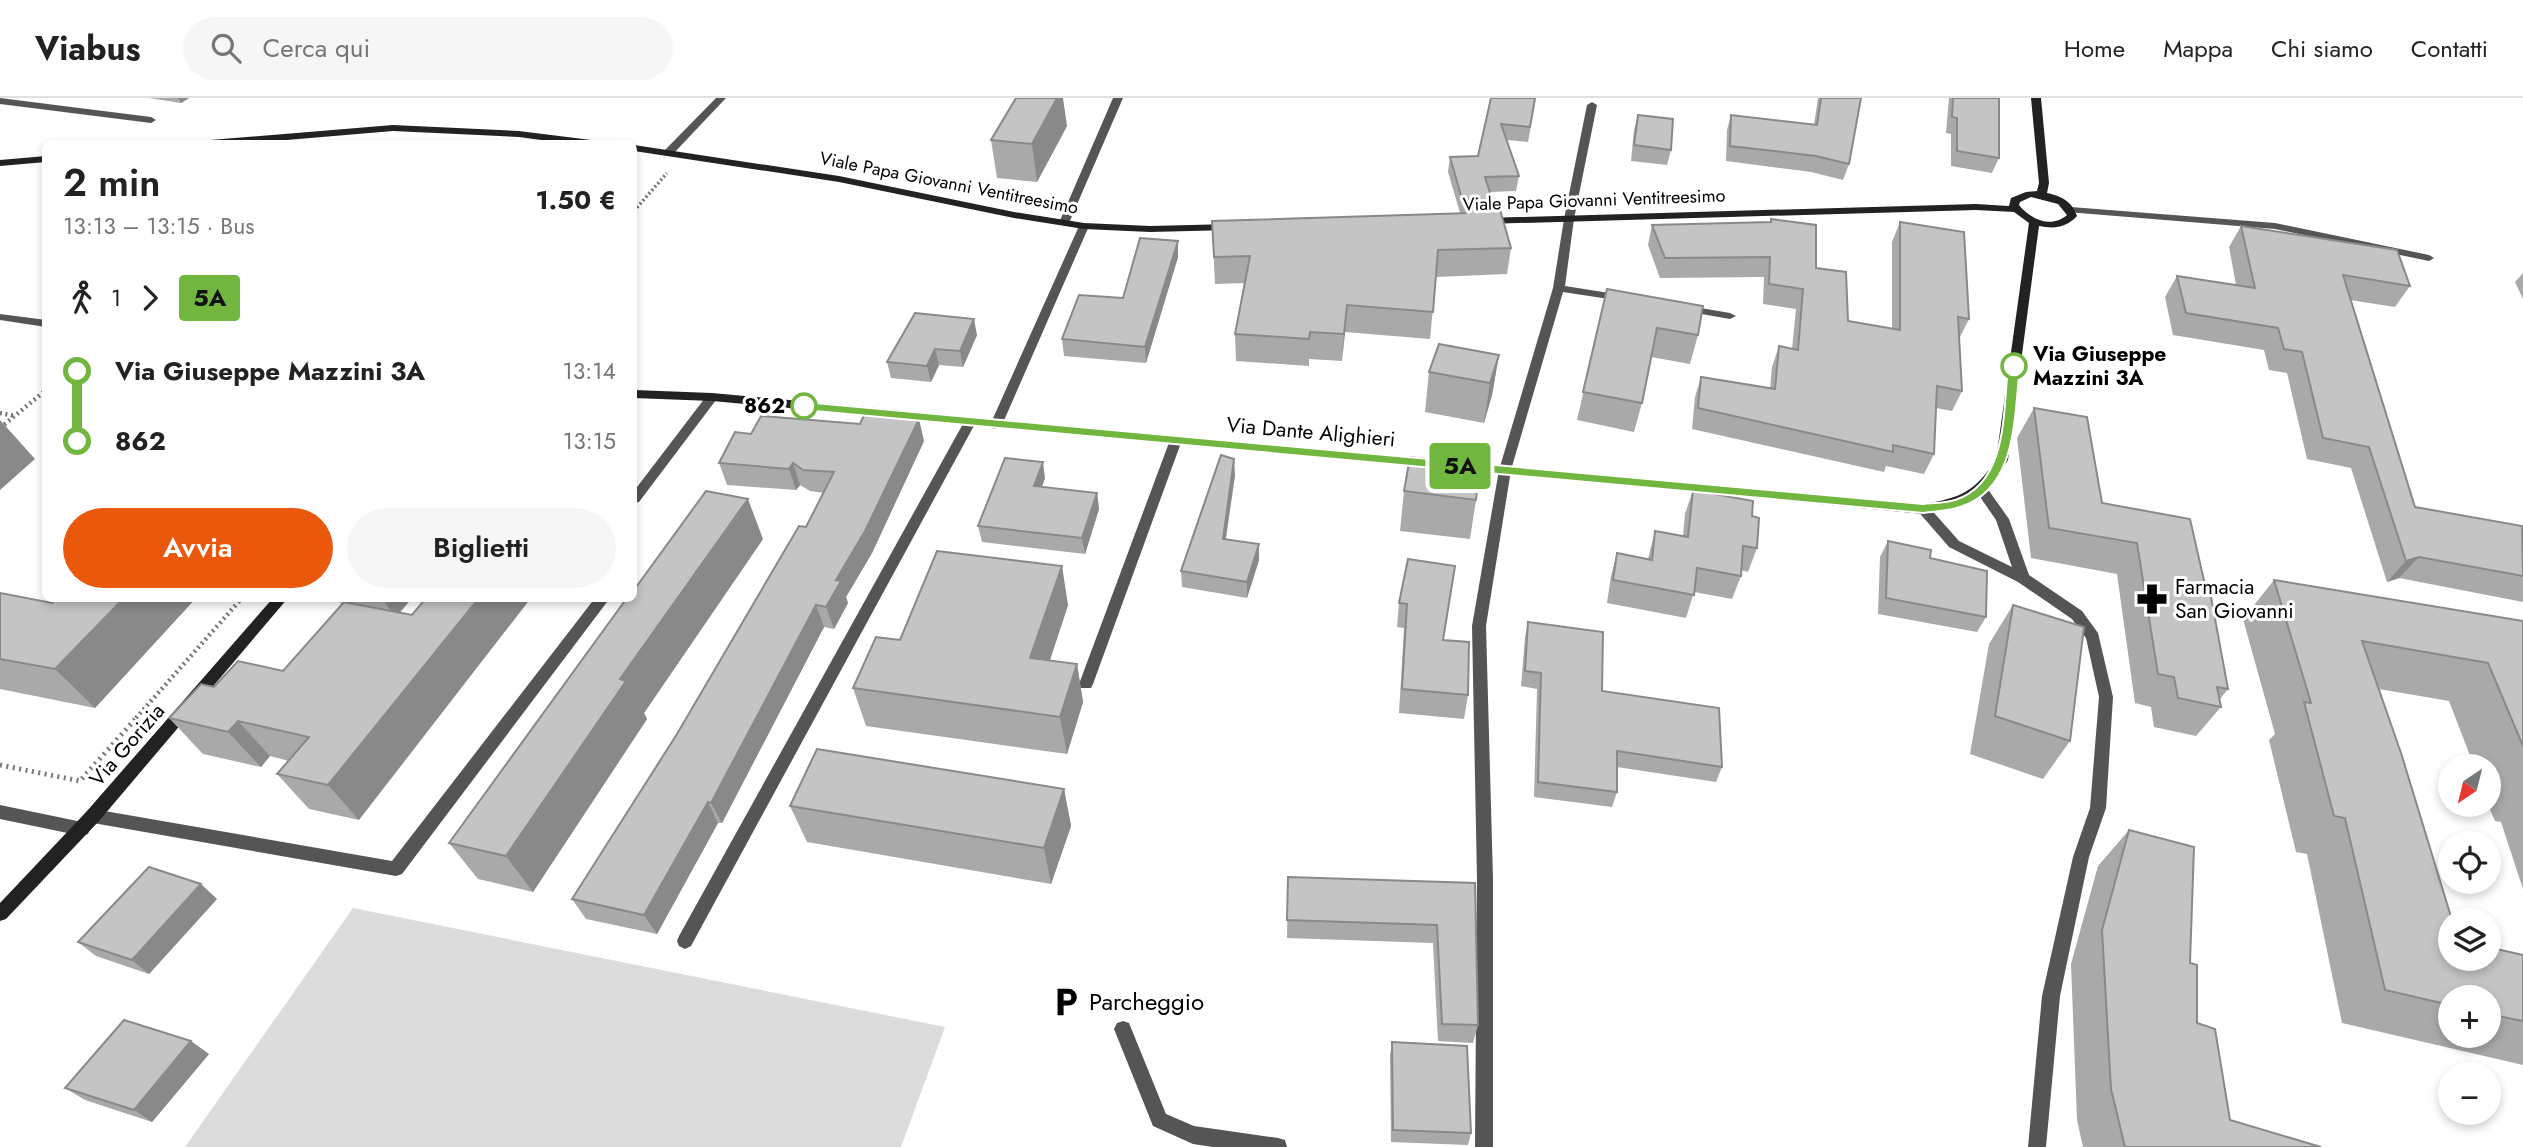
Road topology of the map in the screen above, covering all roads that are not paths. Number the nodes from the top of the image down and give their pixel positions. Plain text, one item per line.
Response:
1 (51, 98) edge
2 (721, 98) edge
3 (1118, 98) edge
4 (2036, 98) edge
5 (0, 100) edge
6 (1592, 105) dead end
7 (38, 106) junction
8 (151, 120) dead end
9 (247, 140) edge
10 (567, 140) edge
11 (637, 148) edge
12 (669, 152) junction
13 (42, 159) edge
14 (0, 163) edge
15 (2041, 195) junction
16 (2015, 209) junction
17 (2071, 210) junction
18 (1569, 219) junction
19 (1471, 221) edge
20 (2034, 222) junction
21 (1063, 223) junction
22 (1084, 226) junction
23 (1248, 227) edge
24 (2429, 258) dead end
25 (1559, 288) junction
26 (1638, 301) edge
27 (1664, 305) edge
28 (1730, 316) dead end
29 (4, 317) edge
30 (42, 323) edge
31 (637, 394) edge
32 (712, 397) junction
33 (970, 422) junction
34 (996, 425) junction
35 (1175, 440) junction
36 (1505, 470) junction
37 (1982, 491) junction
38 (637, 495) edge
39 (1923, 509) junction
40 (2023, 578) junction
41 (278, 602) edge
42 (600, 602) edge
43 (1086, 684) dead end
44 (0, 812) edge
45 (87, 822) junction
46 (0, 914) edge
47 (685, 940) dead end
48 (1123, 1029) dead end
49 (1278, 1147) edge
50 (1484, 1147) edge
51 (2036, 1147) edge

1 - 7 street
2 - 12 street
3 - 21 street
4 - 15 street
5 - 7 street
6 - 18 street
7 - 8 street
9 - 10 street
11 - 12 street, Viale Papa Giovanni Ventitreesimo
12 - 21 street, Viale Papa Giovanni Ventitreesimo
13 - 14 street
15 - 16 street
15 - 17 street
16 - 18 street, Viale Papa Giovanni Ventitreesimo
16 - 20 street
17 - 20 street
17 - 24 street
18 - 19 street, Viale Papa Giovanni Ventitreesimo
18 - 25 street
20 - 37 street
21 - 22 street, Viale Papa Giovanni Ventitreesimo
22 - 23 street, Viale Papa Giovanni Ventitreesimo
22 - 34 street
25 - 26 street
25 - 36 street
27 - 28 street
29 - 30 street
31 - 32 street, Via Dante Alighieri
32 - 33 street, Via Dante Alighieri
32 - 38 street
33 - 34 street, Via Dante Alighieri
33 - 47 street
34 - 35 street, Via Dante Alighieri
35 - 36 street, Via Dante Alighieri
35 - 43 street
36 - 39 street, Via Dante Alighieri
36 - 50 street
37 - 39 street, Via Dante Alighieri
37 - 40 street
39 - 40 street
40 - 51 street
41 - 45 street, Via Gorizia
42 - 45 street
44 - 45 street
45 - 46 street, Via Gorizia
48 - 49 street

